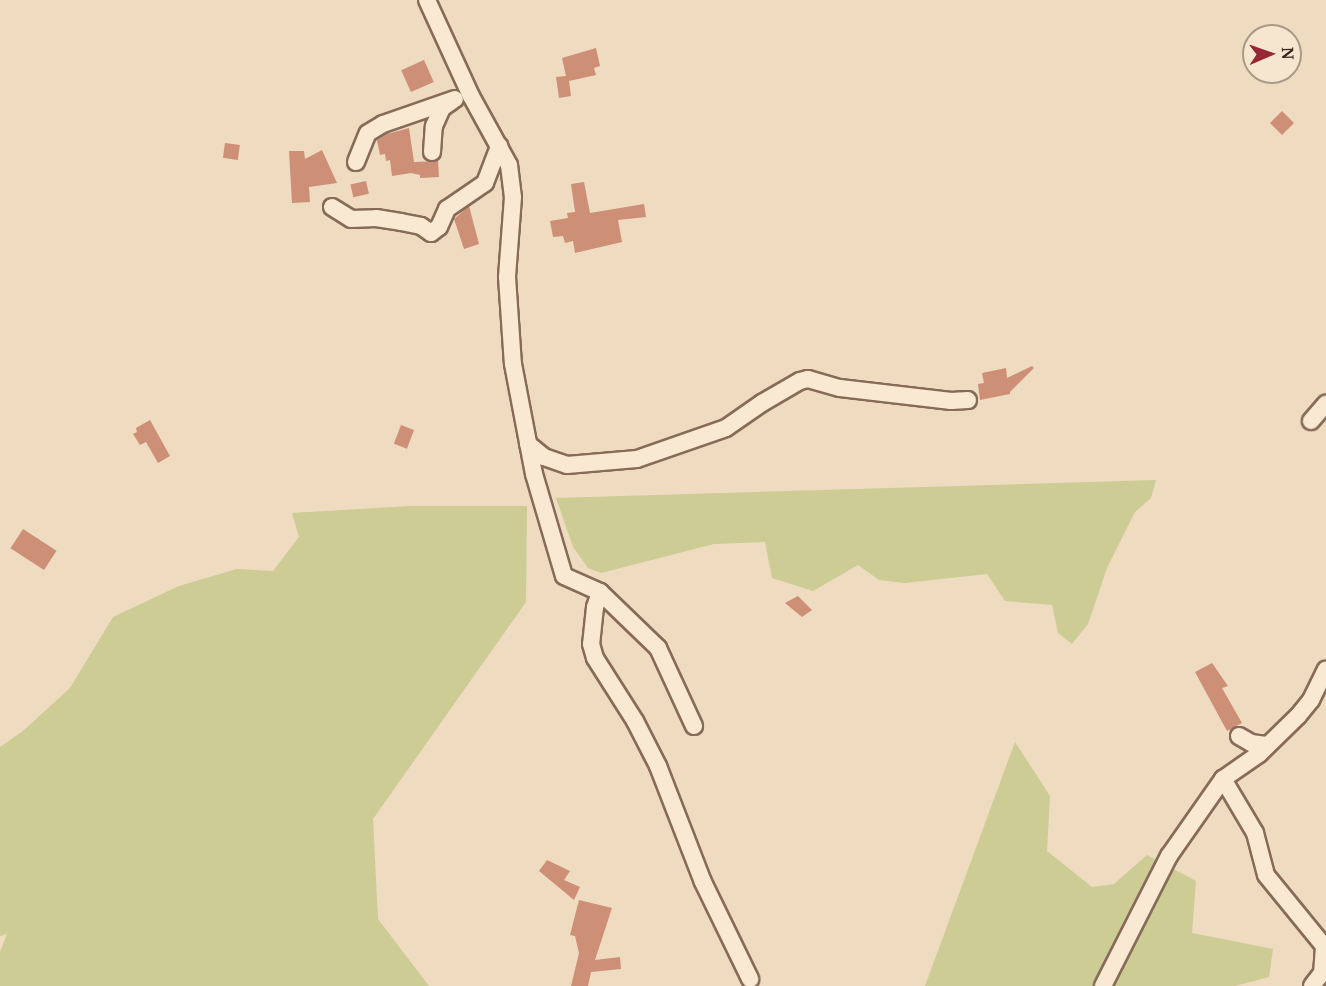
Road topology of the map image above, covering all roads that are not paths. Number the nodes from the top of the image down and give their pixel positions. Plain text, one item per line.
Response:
1 (427, 0) edge
2 (462, 95) junction
3 (499, 146) junction
4 (432, 152) dead end
5 (356, 162) dead end
6 (332, 207) dead end
7 (968, 400) dead end
8 (1326, 404) edge
9 (1311, 421) dead end
10 (528, 444) junction
11 (600, 592) junction
12 (1326, 669) edge
13 (694, 726) dead end
14 (1239, 736) dead end
15 (1268, 745) junction
16 (1223, 779) junction
17 (1321, 937) edge
18 (750, 979) dead end
19 (1103, 986) edge
20 (1312, 986) edge

1 - 2 street
2 - 3 street
2 - 4 street
2 - 5 street
3 - 6 street
3 - 10 street
7 - 10 street
8 - 9 street
10 - 11 street
11 - 13 street
11 - 18 street
12 - 15 street
14 - 15 street
15 - 16 street
16 - 17 street
16 - 19 street
17 - 20 street

